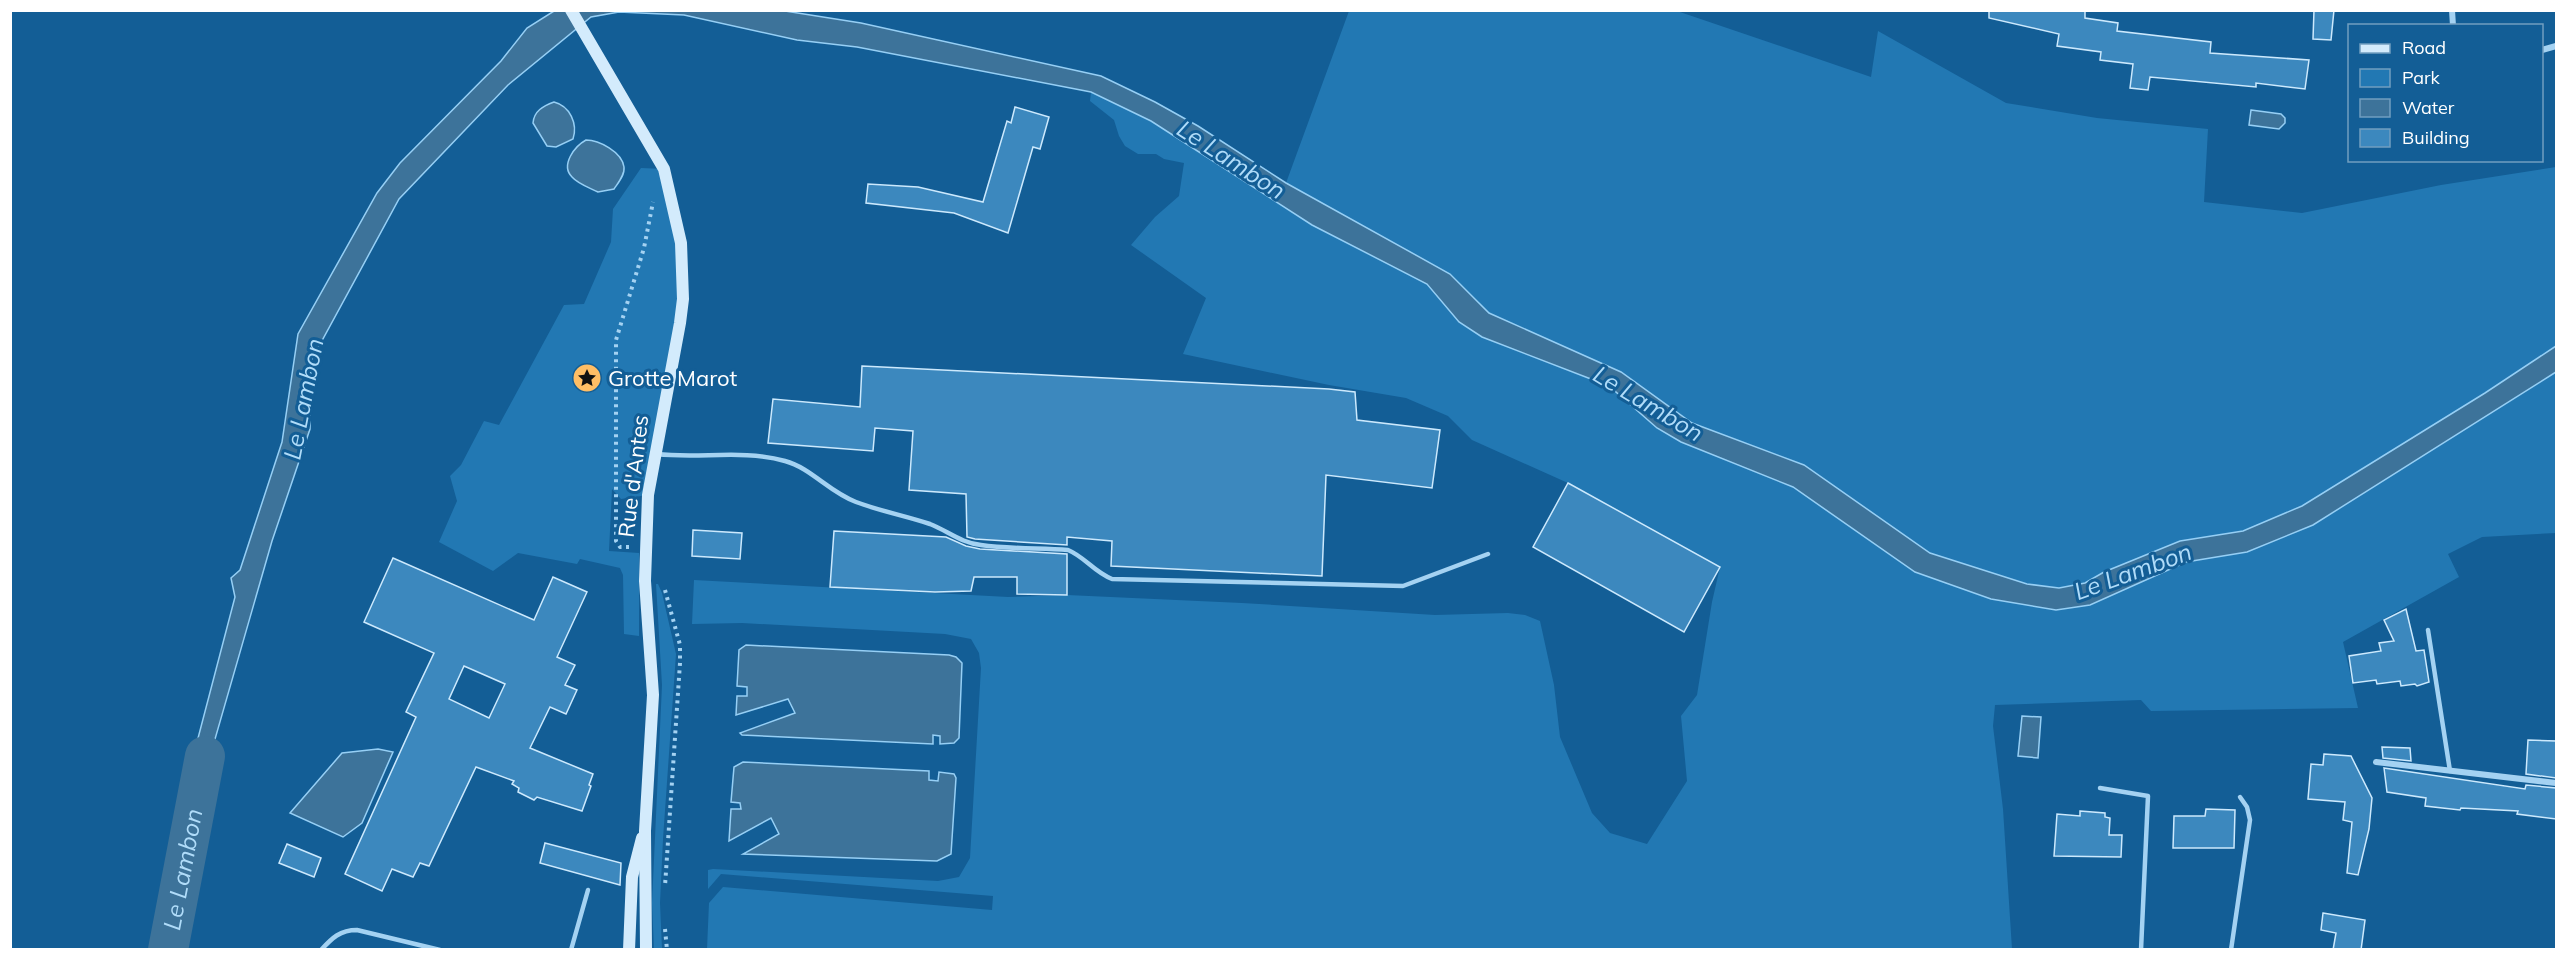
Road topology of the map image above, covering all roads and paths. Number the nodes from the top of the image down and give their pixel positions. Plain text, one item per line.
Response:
1 (571, 10) edge
2 (667, 182) junction
3 (654, 453) junction
4 (645, 547) junction
5 (1488, 554) dead end
6 (662, 581) dead end
7 (2428, 630) dead end
8 (2376, 762) dead end
9 (2450, 771) junction
10 (2556, 783) edge
11 (2100, 788) dead end
12 (2240, 797) dead end
13 (645, 831) junction
14 (665, 888) dead end
15 (588, 890) dead end
16 (665, 921) dead end
17 (321, 950) edge
18 (440, 950) edge
19 (571, 950) edge
20 (628, 950) edge
21 (646, 950) edge
22 (667, 950) edge
23 (2141, 950) edge
24 (2231, 950) edge

1 - 2 street, Rue d'Antes
2 - 3 street, Rue d'Antes
2 - 4 path
3 - 4 street, Rue d'Antes
3 - 5 lane
4 - 13 street, Rue d'Antes
6 - 14 path
7 - 9 lane
8 - 9 street
9 - 10 street
11 - 23 lane
12 - 24 lane
13 - 20 street, Rue d'Antes
13 - 21 street, Rue d'Antes
15 - 19 lane
16 - 22 path
17 - 18 lane

